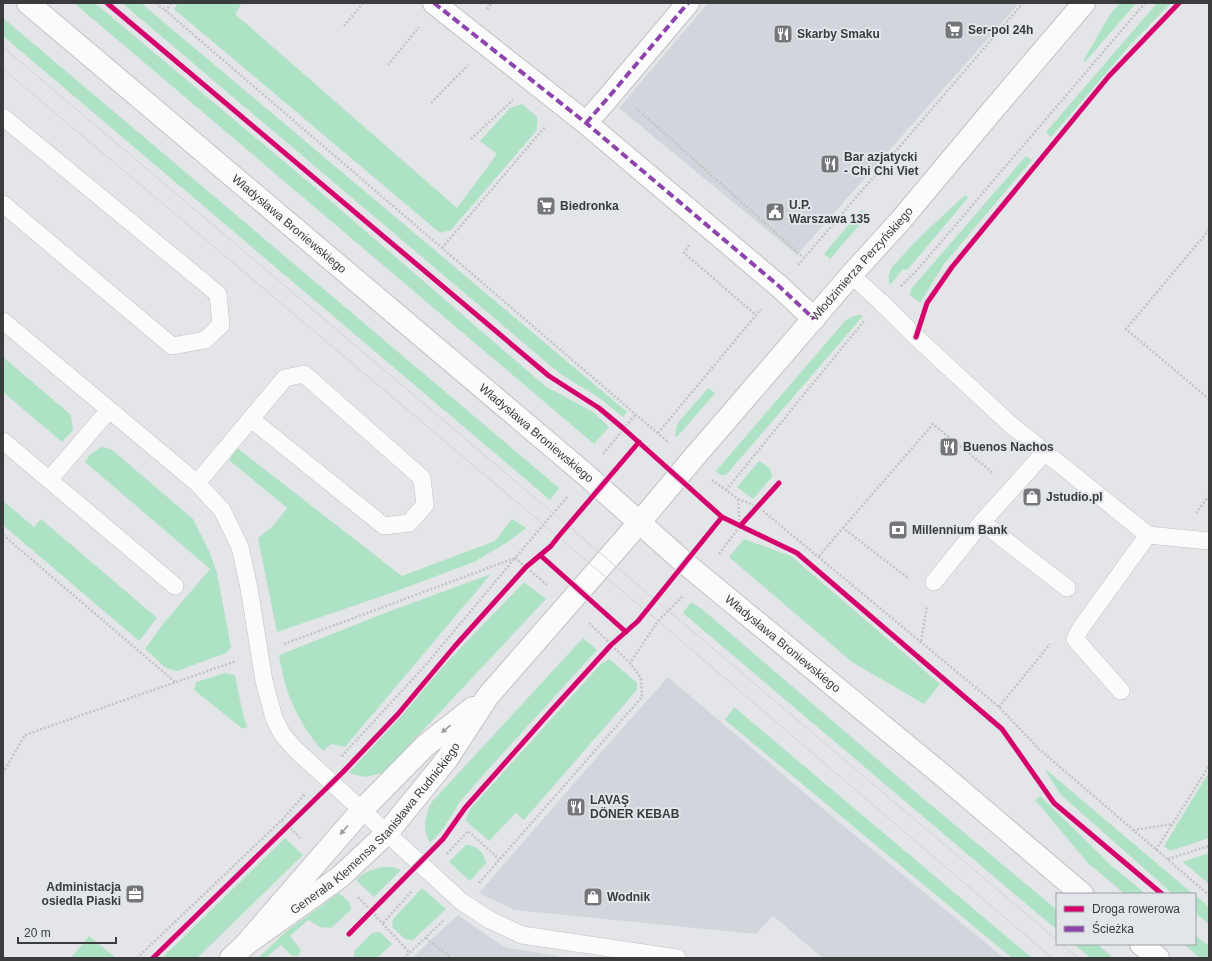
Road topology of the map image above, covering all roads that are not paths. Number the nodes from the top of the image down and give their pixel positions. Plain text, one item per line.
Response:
1 (28, 3) edge
2 (434, 3) edge
3 (688, 3) edge
4 (1084, 3) edge
5 (3, 117) edge
6 (586, 123) junction
7 (3, 204) edge
8 (851, 275) junction
9 (814, 319) junction
10 (3, 321) edge
11 (109, 410) junction
12 (251, 419) junction
13 (3, 441) edge
14 (1045, 452) junction
15 (49, 480) junction
16 (197, 483) junction
17 (982, 522) junction
18 (639, 523) junction
19 (1148, 535) junction
20 (1209, 541) edge
21 (934, 582) dead end
22 (175, 586) dead end
23 (1067, 588) dead end
24 (1121, 691) dead end
25 (488, 696) junction
26 (362, 810) junction
27 (387, 833) junction
28 (1081, 893) edge
29 (1142, 945) edge
30 (238, 951) edge
31 (677, 958) edge
32 (1158, 958) edge

1 - 18 street, Władysława Broniewskiego
2 - 6 street
3 - 6 street
4 - 8 street, Włodzimierza Perzyńskiego
5 - 7 lane
6 - 9 street
8 - 9 street, Włodzimierza Perzyńskiego
8 - 14 lane
9 - 18 street, Włodzimierza Perzyńskiego
10 - 11 lane
11 - 15 lane
11 - 16 lane
12 - 12 lane
12 - 16 lane
13 - 15 lane
14 - 17 lane
14 - 19 lane
15 - 22 lane
16 - 26 lane
17 - 21 lane
17 - 23 lane
18 - 25 street, Generała Klemensa Stanisława Rudnickiego
18 - 28 street, Władysława Broniewskiego
19 - 20 lane
19 - 24 lane
25 -> 26 street, Generała Klemensa Stanisława Rudnickiego
25 - 27 street, Generała Klemensa Stanisława Rudnickiego
26 - 27 lane
26 -> 30 street, Generała Klemensa Stanisława Rudnickiego
27 - 30 street, Generała Klemensa Stanisława Rudnickiego
27 - 31 lane
29 - 32 street

